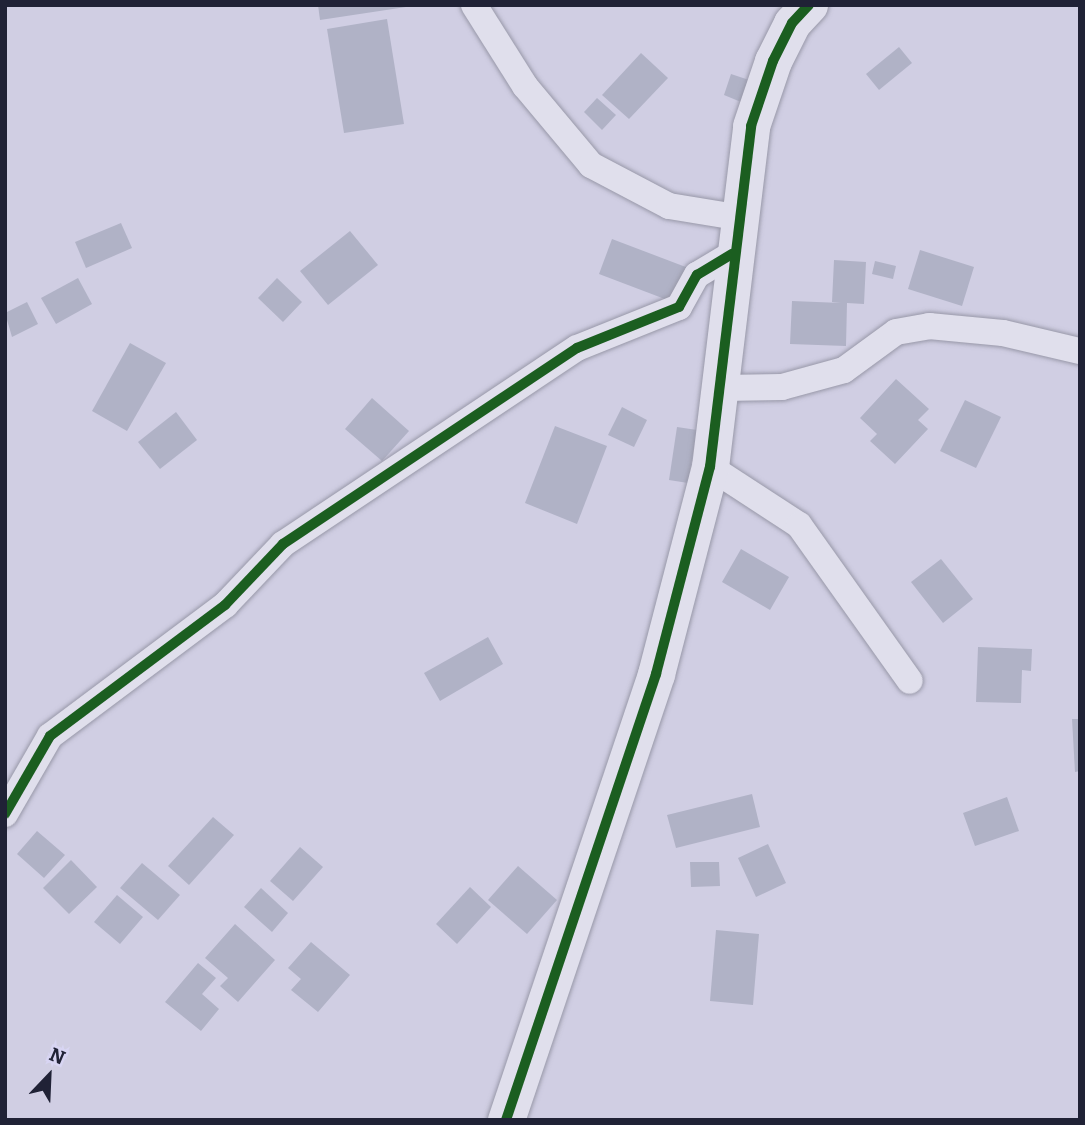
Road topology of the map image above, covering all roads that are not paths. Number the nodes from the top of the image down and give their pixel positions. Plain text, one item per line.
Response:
1 (474, 5) edge
2 (809, 5) edge
3 (736, 217) junction
4 (733, 254) junction
5 (1080, 351) edge
6 (723, 388) junction
7 (710, 467) junction
8 (910, 681) dead end
9 (5, 814) edge
10 (506, 1120) edge

1 - 3 street
2 - 3 street
3 - 4 street
4 - 6 street
4 - 9 street
5 - 6 street
6 - 7 street
7 - 8 street
7 - 10 street

